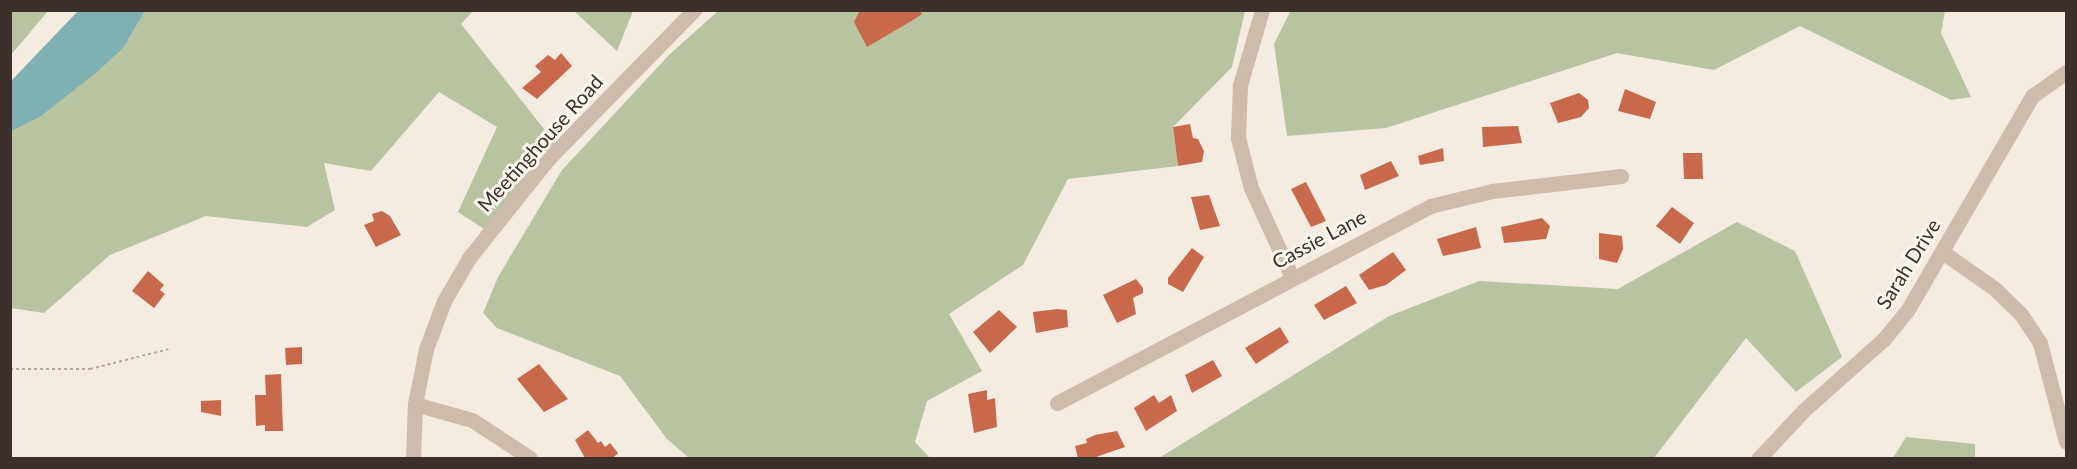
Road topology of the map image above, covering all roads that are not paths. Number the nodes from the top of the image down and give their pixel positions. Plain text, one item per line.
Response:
1 (694, 10) edge
2 (1262, 10) edge
3 (2067, 72) edge
4 (1621, 177) dead end
5 (1944, 253) junction
6 (1292, 277) junction
7 (1058, 403) dead end
8 (416, 404) junction
9 (2067, 442) edge
10 (413, 459) edge
11 (530, 459) edge
12 (1759, 459) edge

1 - 8 street, Meetinghouse Road
2 - 6 street
3 - 5 street, Sarah Drive
4 - 6 street, Cassie Lane
5 - 9 street
5 - 12 street, Sarah Drive
6 - 7 street, Cassie Lane
8 - 10 street, Meetinghouse Road
8 - 11 street

